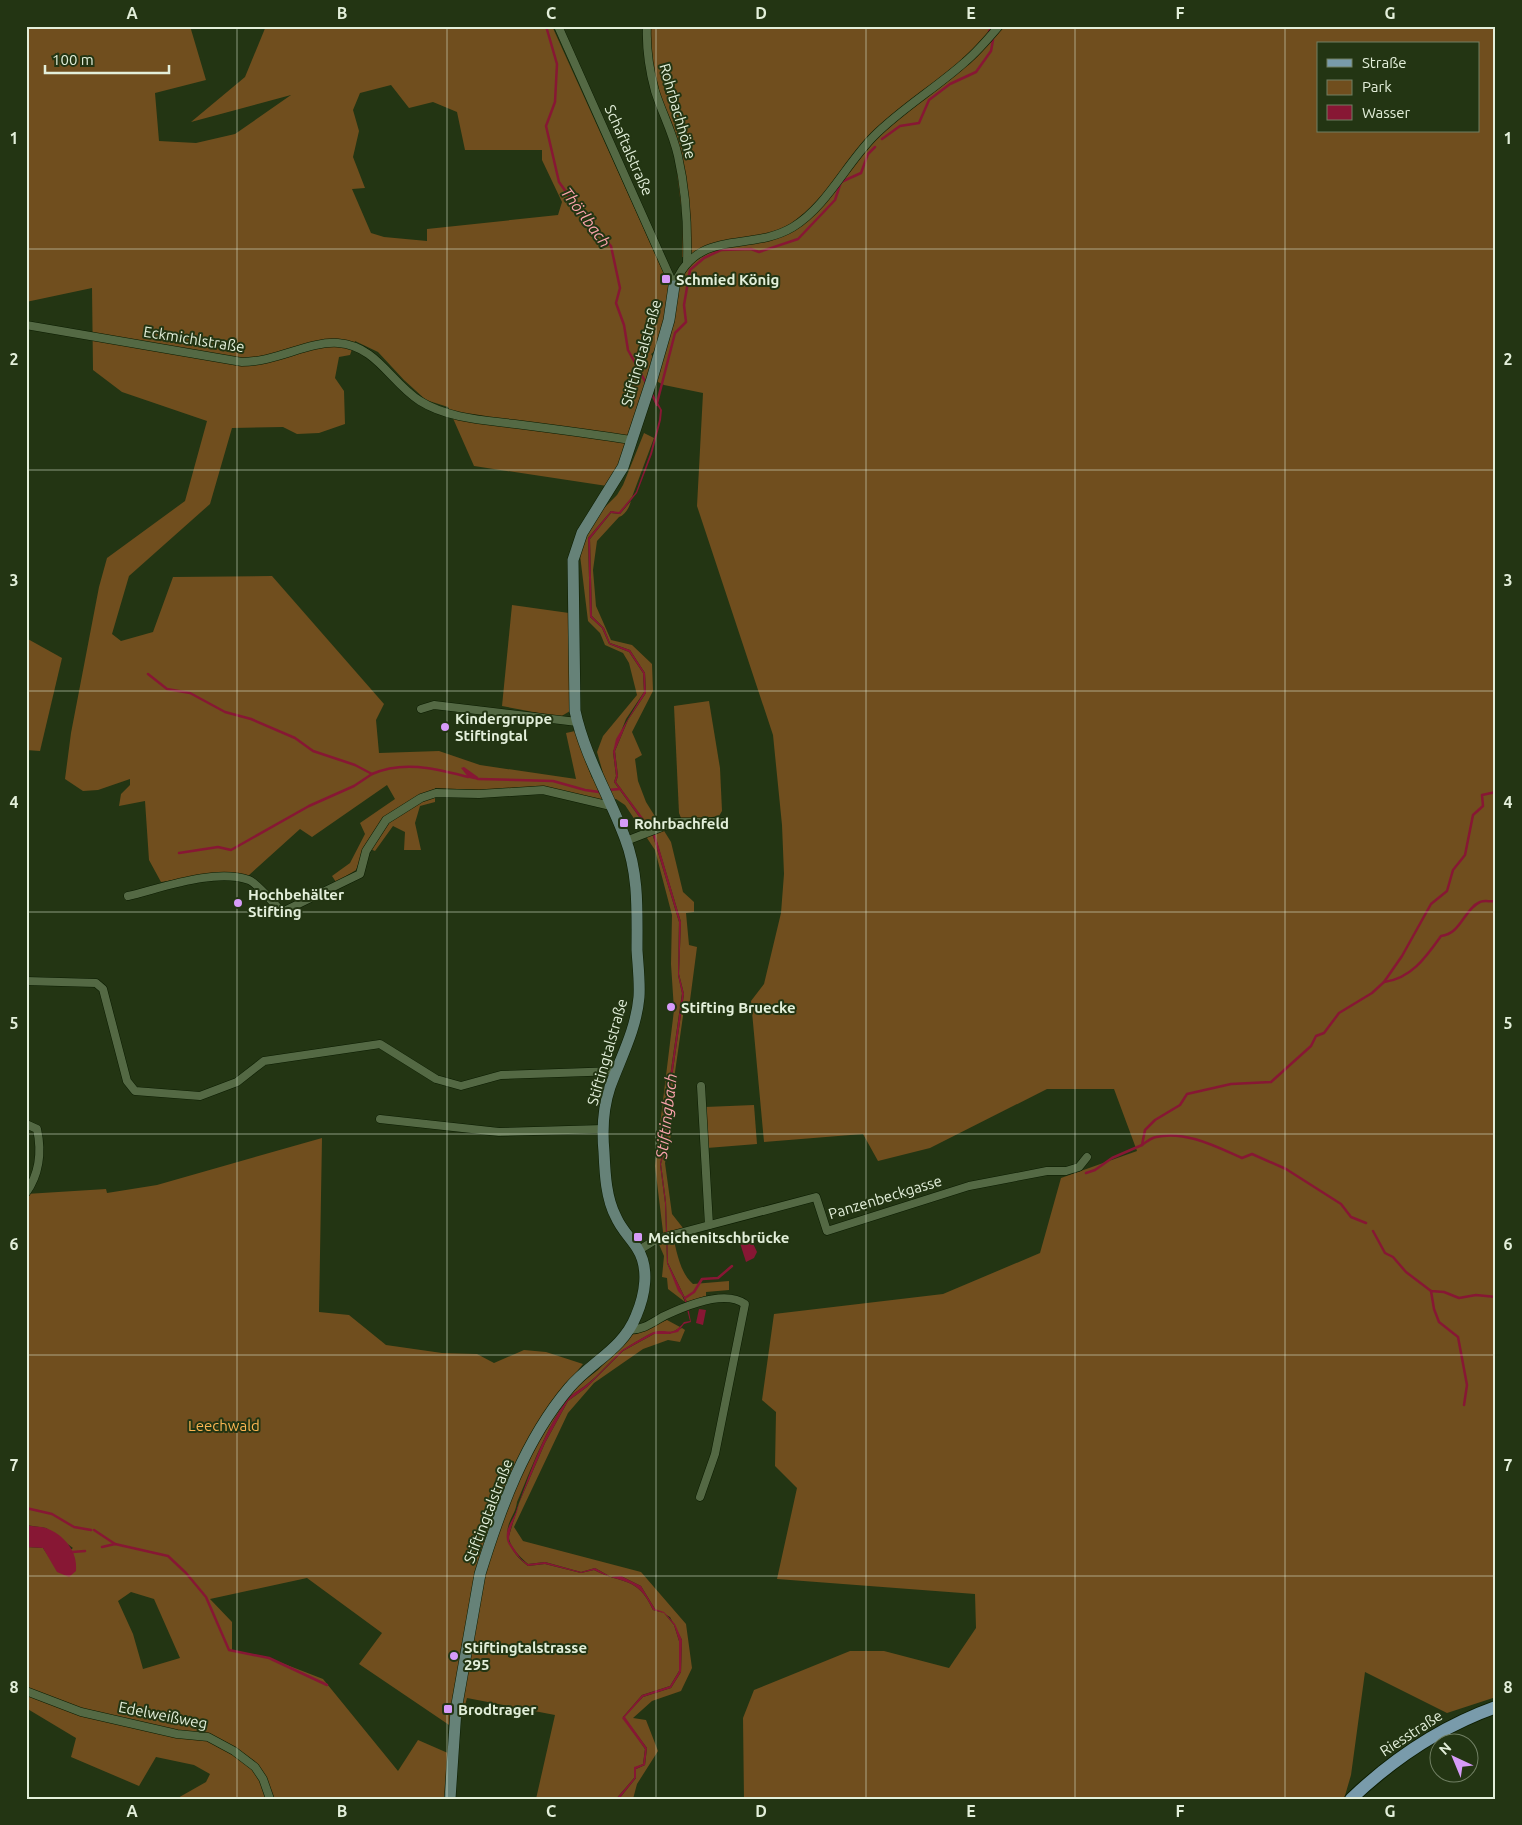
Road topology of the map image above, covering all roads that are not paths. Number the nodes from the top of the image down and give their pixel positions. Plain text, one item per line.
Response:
1 (558, 26) edge
2 (647, 26) edge
3 (999, 26) edge
4 (687, 263) junction
5 (674, 286) junction
6 (26, 326) edge
7 (631, 440) junction
8 (421, 709) dead end
9 (577, 722) junction
10 (611, 806) junction
11 (723, 822) dead end
12 (626, 841) junction
13 (128, 896) dead end
14 (26, 981) edge
15 (617, 1071) junction
16 (701, 1086) dead end
17 (380, 1119) dead end
18 (26, 1124) edge
19 (603, 1129) junction
20 (1087, 1157) dead end
21 (26, 1193) edge
22 (709, 1225) junction
23 (639, 1250) junction
24 (629, 1330) junction
25 (700, 1497) dead end
26 (26, 1691) edge
27 (1496, 1707) edge
28 (270, 1799) edge
29 (450, 1799) edge
30 (1351, 1799) edge

1 - 5 street, Schaftalstraße
2 - 4 street, Rohrbachhöhe
3 - 4 street, Stiftingtalstraße
4 - 5 street, Stiftingtalstraße
5 - 7 street, Stiftingtalstraße
6 - 7 street, Eckmichlstraße
7 - 9 street, Stiftingtalstraße
8 - 9 street
9 - 10 street, Stiftingtalstraße
10 - 12 street, Stiftingtalstraße
10 - 13 street
11 - 12 street
12 - 15 street, Stiftingtalstraße
14 - 15 street
15 - 19 street, Stiftingtalstraße
16 - 22 street
17 - 19 street
18 - 21 street
19 - 23 street, Stiftingtalstraße
20 - 22 street, Panzenbeckgasse
22 - 23 street, Panzenbeckgasse
23 - 24 street, Stiftingtalstraße
24 - 25 street
24 - 29 street, Stiftingtalstraße
26 - 28 street, Edelweißweg
27 - 30 main road, Riesstraße

